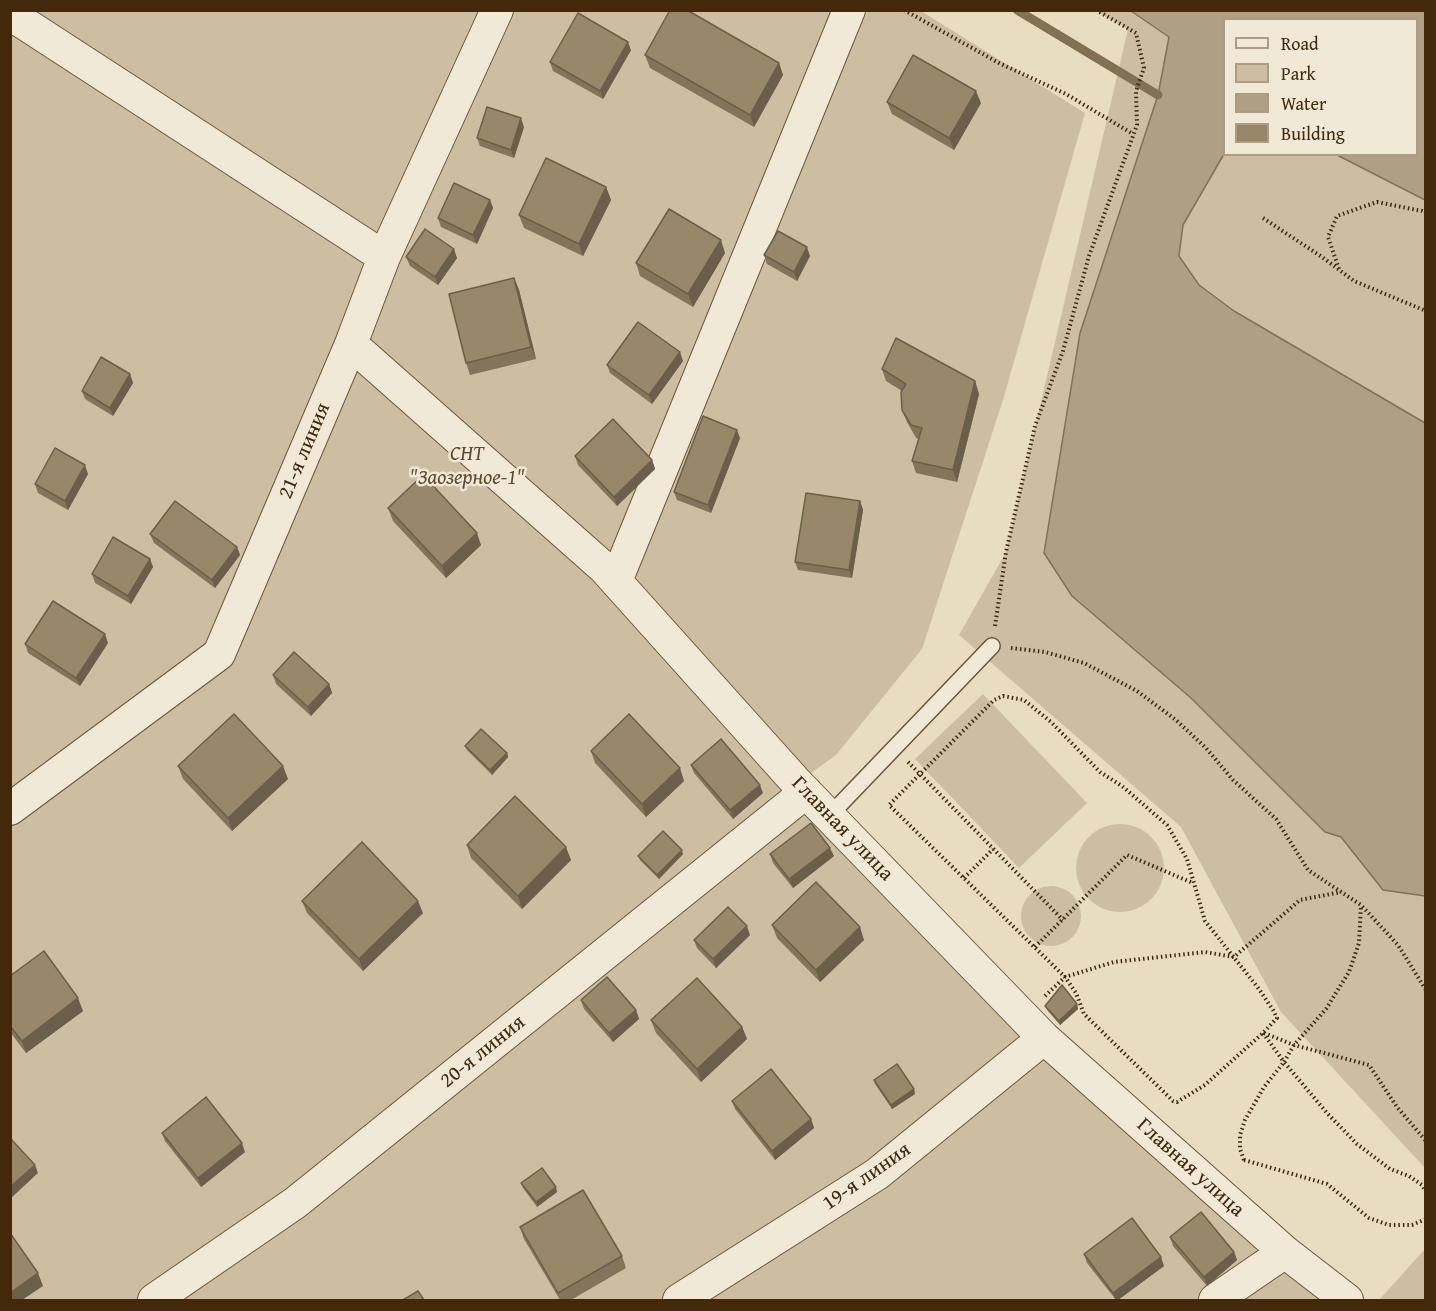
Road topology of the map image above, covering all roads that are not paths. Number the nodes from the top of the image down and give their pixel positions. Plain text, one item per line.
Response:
1 (497, 10) edge
2 (849, 10) edge
3 (10, 14) edge
4 (384, 257) junction
5 (351, 344) junction
6 (616, 581) junction
7 (992, 646) road end
8 (806, 792) junction
9 (10, 809) edge
10 (829, 816) junction
11 (1044, 1038) junction
12 (1285, 1252) junction
13 (154, 1300) edge
14 (680, 1300) edge
15 (1215, 1300) edge
16 (1347, 1300) edge

1 - 4 street, 21-я линия
2 - 6 street
3 - 4 street
4 - 5 street, 21-я линия
5 - 6 street, Главная улица
5 - 9 street, 21-я линия
6 - 8 street, Главная улица
7 - 10 lane
8 - 10 street, Главная улица
8 - 13 street, 20-я линия
10 - 11 street, Главная улица
11 - 12 street, Главная улица
11 - 14 street, 19-я линия
12 - 15 street
12 - 16 street, Главная улица

